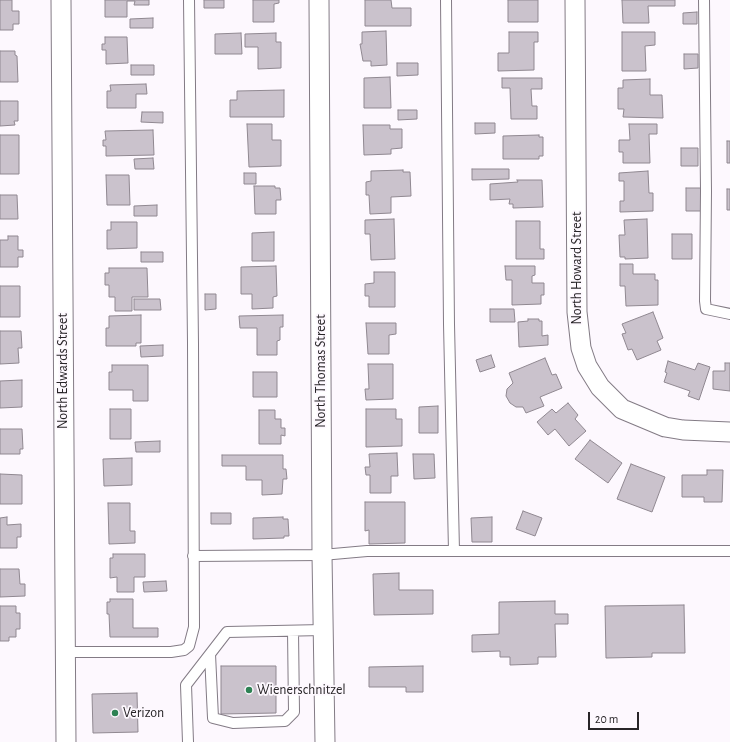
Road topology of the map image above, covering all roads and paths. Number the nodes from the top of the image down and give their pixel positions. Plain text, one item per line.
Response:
1 (61, 0) edge
2 (189, 0) edge
3 (319, 0) edge
4 (446, 0) edge
5 (575, 0) edge
6 (704, 0) edge
7 (730, 314) edge
8 (730, 432) edge
9 (454, 551) junction
10 (730, 551) edge
11 (322, 555) junction
12 (193, 556) junction
13 (323, 630) junction
14 (292, 631) junction
15 (65, 652) junction
16 (210, 654) junction
17 (66, 742) edge
18 (188, 742) edge
19 (325, 742) edge

1 - 15 street, North Edwards Street
2 - 12 lane
3 - 11 street, North Thomas Street
4 - 9 lane
5 - 8 street, North Howard Street
6 - 7 lane
9 - 10 lane
9 - 11 lane
11 - 12 lane
11 - 13 street, North Thomas Street
12 - 15 lane
13 - 14 lane
13 - 19 street, North Thomas Street
14 - 16 lane
14 - 16 lane
15 - 17 street, North Edwards Street
16 - 18 lane

